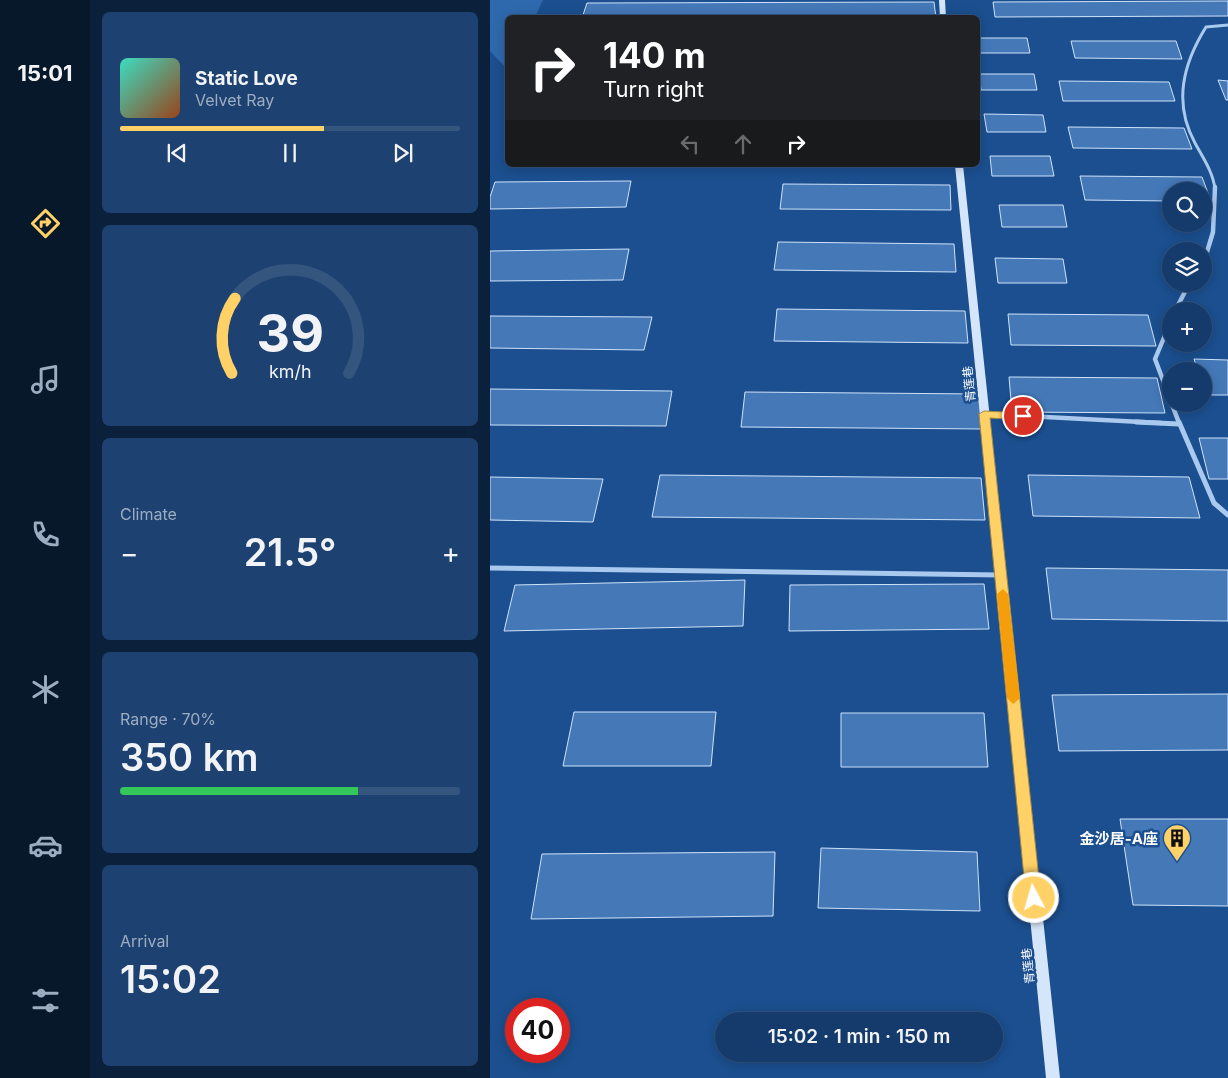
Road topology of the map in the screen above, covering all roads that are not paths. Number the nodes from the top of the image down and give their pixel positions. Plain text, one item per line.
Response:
1 (942, 0) edge
2 (943, 15) edge
3 (1228, 25) edge
4 (959, 167) edge
5 (1210, 242) edge
6 (1162, 342) edge
7 (984, 414) junction
8 (1179, 424) junction
9 (1228, 515) edge
10 (490, 568) edge
11 (1000, 575) junction
12 (1053, 1078) edge

1 - 2 street
3 - 5 street
4 - 7 street, 青莲巷
6 - 8 street
7 - 8 street
7 - 11 street, 青莲巷
8 - 9 street
10 - 11 street
11 - 12 street, 青莲巷

